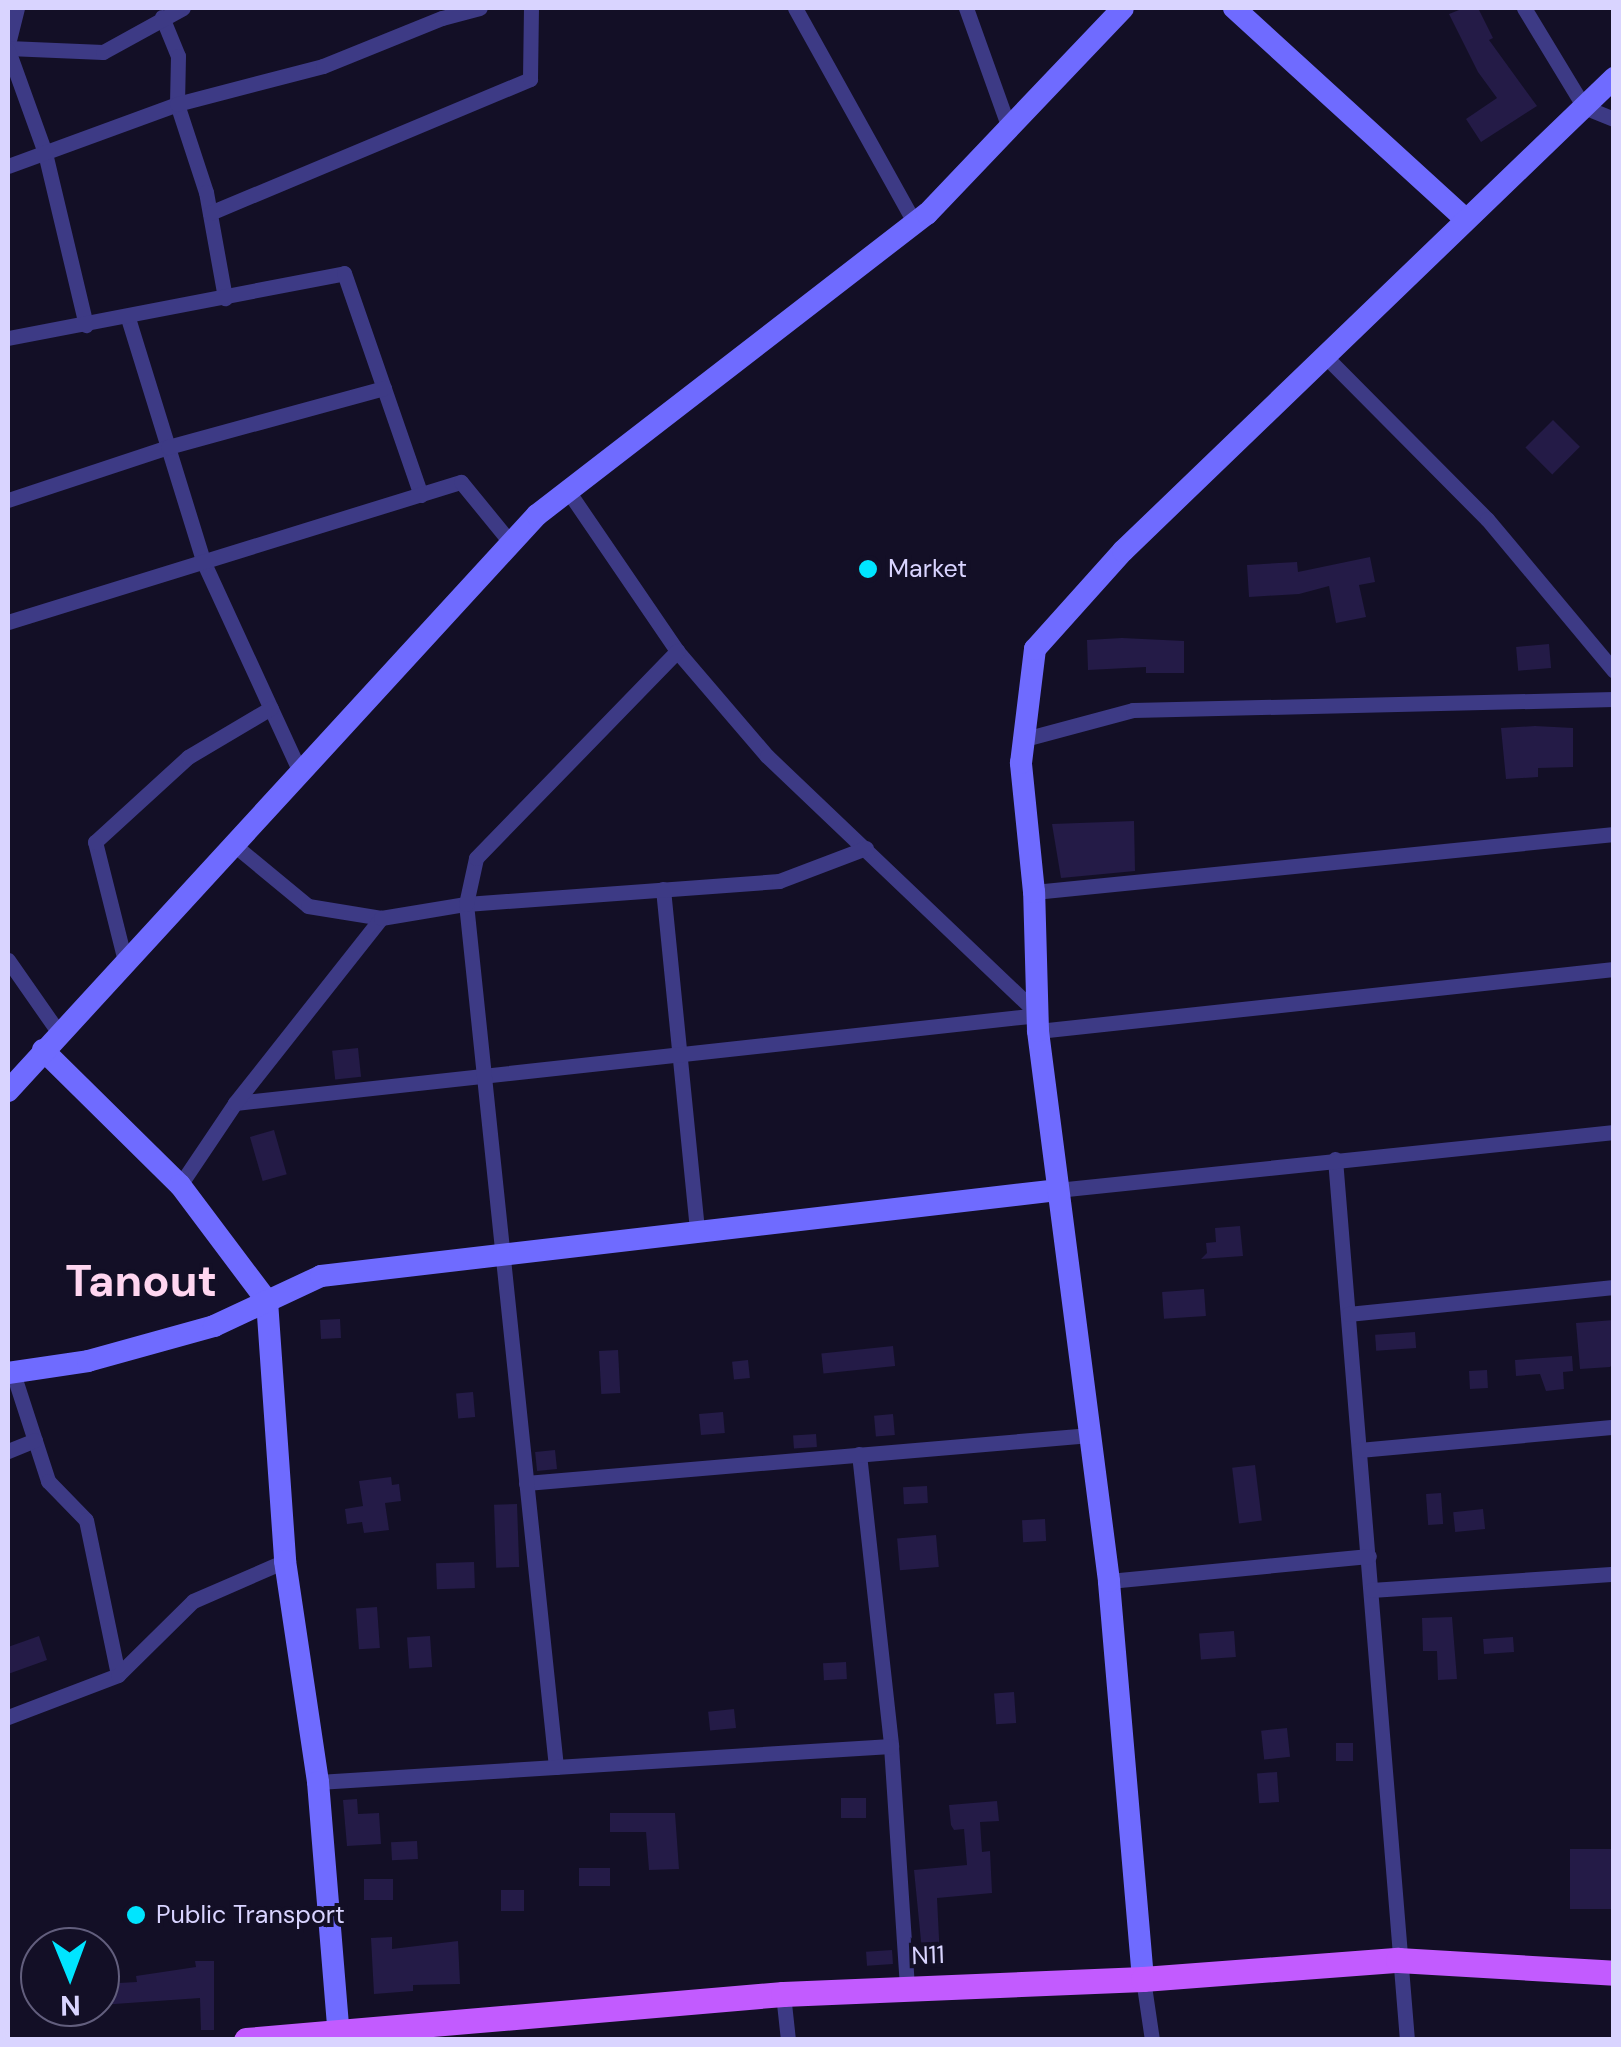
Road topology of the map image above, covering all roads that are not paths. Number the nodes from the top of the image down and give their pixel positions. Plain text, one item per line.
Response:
1 (17, 8) edge
2 (183, 8) edge
3 (480, 8) edge
4 (531, 8) edge
5 (795, 8) edge
6 (966, 8) edge
7 (1123, 8) edge
8 (1234, 8) edge
9 (1524, 8) edge
10 (162, 17) junction
11 (8, 47) edge
12 (1614, 78) edge
13 (177, 104) junction
14 (1584, 107) junction
15 (1614, 119) edge
16 (1008, 128) junction
17 (45, 153) junction
18 (8, 166) edge
19 (210, 214) junction
20 (1466, 220) junction
21 (915, 224) junction
22 (226, 298) junction
23 (128, 318) junction
24 (86, 325) junction
25 (8, 338) edge
26 (1325, 356) junction
27 (384, 388) junction
28 (168, 447) junction
29 (568, 491) junction
30 (420, 495) junction
31 (8, 500) edge
32 (511, 543) junction
33 (203, 561) junction
34 (8, 622) edge
35 (677, 651) junction
36 (1614, 671) edge
37 (1614, 699) edge
38 (271, 708) junction
39 (1021, 740) junction
40 (300, 772) junction
41 (1614, 834) edge
42 (233, 844) junction
43 (866, 848) junction
44 (664, 890) junction
45 (1034, 892) junction
46 (466, 904) junction
47 (381, 918) junction
48 (8, 960) edge
49 (125, 961) junction
50 (1614, 969) edge
51 (1038, 1023) junction
52 (51, 1042) junction
53 (680, 1056) junction
54 (484, 1075) junction
55 (8, 1091) edge
56 (235, 1104) junction
57 (1614, 1132) edge
58 (1335, 1159) junction
59 (180, 1185) junction
60 (1057, 1190) junction
61 (696, 1231) junction
62 (502, 1253) junction
63 (1614, 1287) edge
64 (268, 1302) junction
65 (1348, 1314) junction
66 (10, 1373) edge
67 (1614, 1427) edge
68 (1090, 1434) junction
69 (34, 1440) junction
70 (1360, 1450) junction
71 (8, 1451) edge
72 (859, 1454) junction
73 (526, 1483) junction
74 (1368, 1556) junction
75 (285, 1561) junction
76 (1614, 1574) edge
77 (1109, 1581) junction
78 (1371, 1590) junction
79 (118, 1675) junction
80 (8, 1717) edge
81 (891, 1746) junction
82 (556, 1768) junction
83 (318, 1782) junction
84 (1398, 1960) junction
85 (1614, 1973) edge
86 (1143, 1979) junction
87 (907, 1987) junction
88 (783, 1994) junction
89 (338, 2035) edge
90 (246, 2040) edge
91 (788, 2040) edge
92 (1152, 2040) edge
93 (1407, 2040) edge

1 - 11 street
2 - 10 street
3 - 13 street
4 - 19 street
5 - 21 street
6 - 16 street
7 - 16 street
8 - 20 street
9 - 14 street
10 - 11 street
10 - 13 street
11 - 17 street
12 - 14 street
13 - 17 street
13 - 19 street
14 - 15 street
14 - 20 street
16 - 21 street
17 - 18 street
17 - 24 street
19 - 22 street
20 - 26 street
21 - 29 street
22 - 23 street
22 - 27 street
23 - 24 street
23 - 28 street
24 - 25 street
26 - 36 street
26 - 39 street
27 - 28 street
27 - 30 street
28 - 31 street
28 - 33 street
29 - 32 street
29 - 35 street
30 - 32 street
30 - 33 street
32 - 40 street
33 - 34 street
33 - 38 street
35 - 43 street
35 - 46 street
37 - 39 street
38 - 40 street
38 - 49 street
39 - 45 street
40 - 42 street
41 - 45 street
42 - 47 street
42 - 49 street
43 - 44 street
43 - 51 street
44 - 46 street
44 - 53 street
45 - 51 street
46 - 47 street
46 - 54 street
47 - 56 street
48 - 52 street
49 - 52 street
50 - 51 street
51 - 53 street
51 - 60 street
52 - 55 street
52 - 59 street
53 - 54 street
53 - 61 street
54 - 56 street
54 - 62 street
56 - 59 street
57 - 58 street
58 - 60 street
58 - 65 street
59 - 64 street
60 - 61 street
60 - 68 street
61 - 62 street
62 - 64 street
62 - 73 street
63 - 65 street
64 - 66 street
64 - 75 street
65 - 70 street
66 - 69 street
67 - 70 street
68 - 72 street
68 - 77 street
69 - 71 street
69 - 79 street
70 - 74 street
72 - 73 street
72 - 81 street
73 - 82 street
74 - 77 street
74 - 78 street
75 - 79 street
75 - 83 street
76 - 78 street
77 - 86 street
78 - 84 street
79 - 80 street
81 - 82 street
81 - 87 street
82 - 83 street
83 - 89 street
84 - 85 main road, N11
84 - 86 main road, N11
84 - 93 street
86 - 87 main road, N11
86 - 92 street
87 - 88 main road, N11
88 - 89 main road, N11
88 - 91 street
89 - 90 main road, N11

